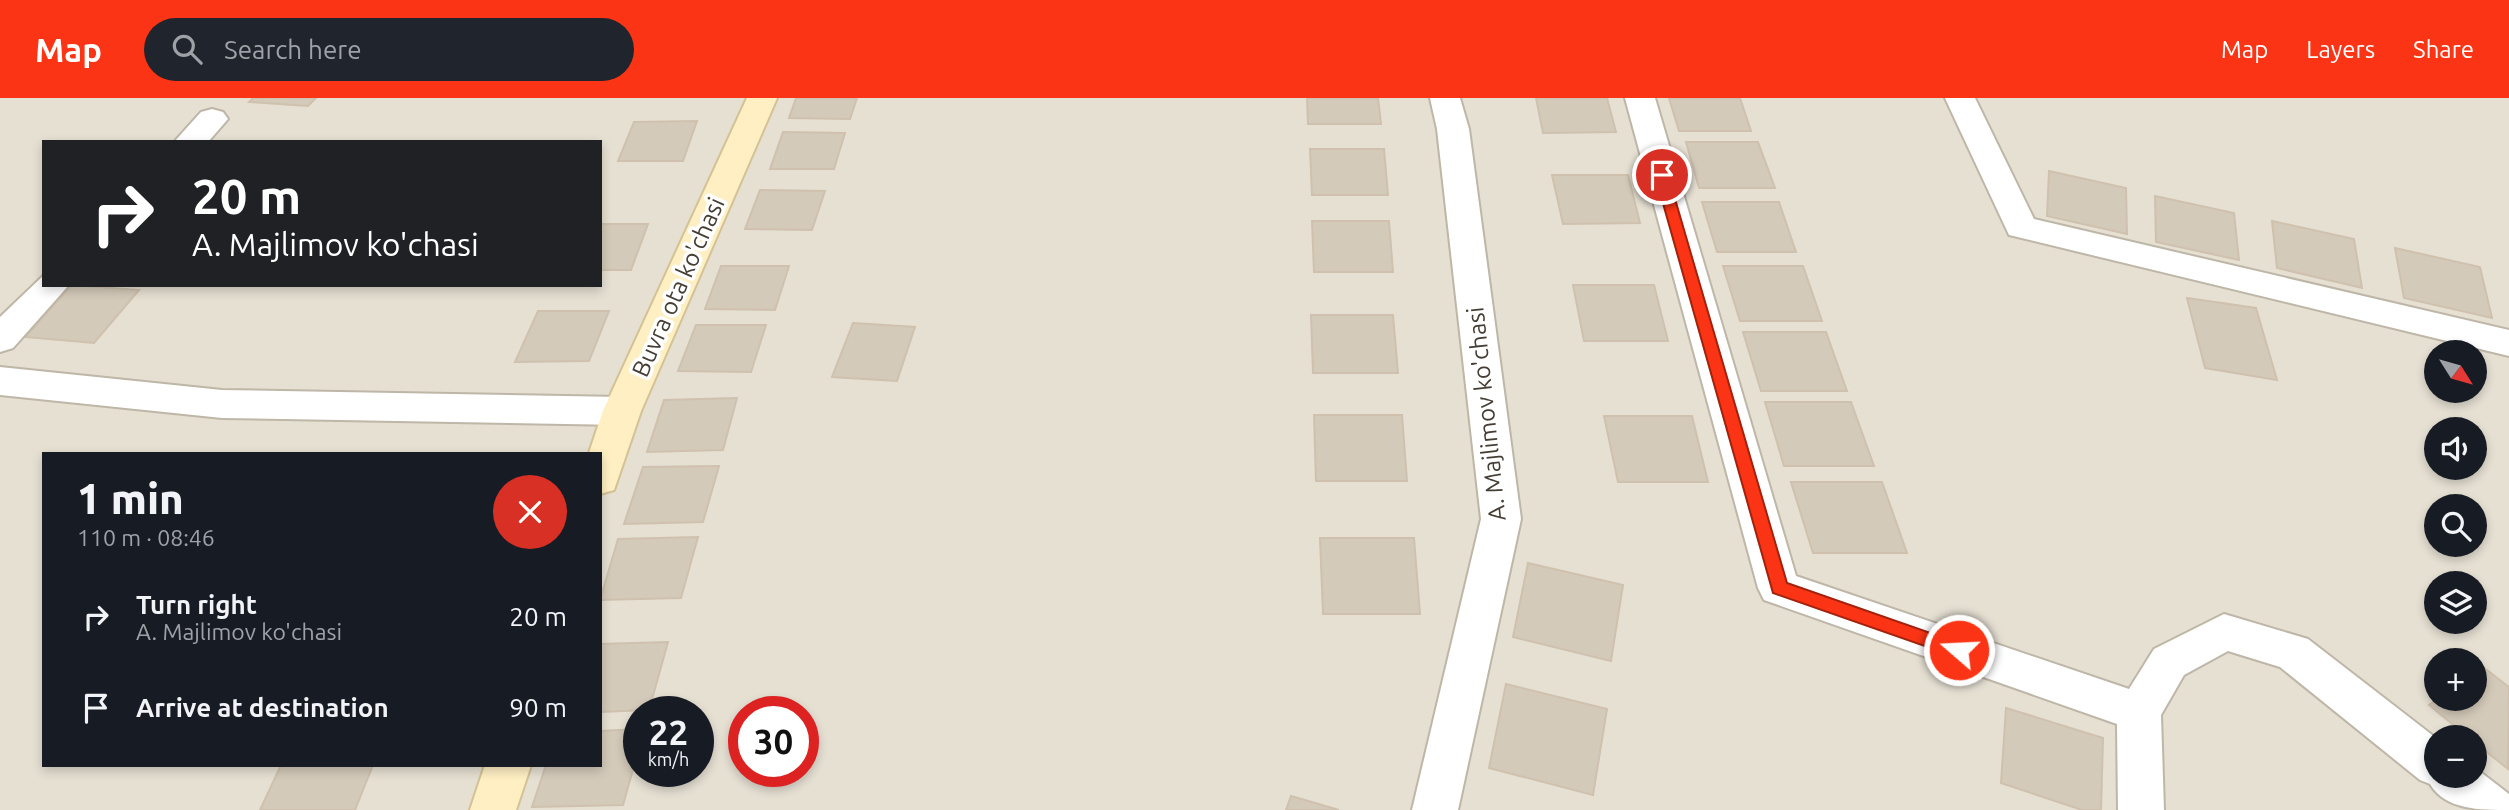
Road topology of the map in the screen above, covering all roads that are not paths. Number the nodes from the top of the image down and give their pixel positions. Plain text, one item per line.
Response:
1 (762, 98) edge
2 (1445, 98) edge
3 (1640, 98) edge
4 (1960, 98) edge
5 (212, 119) dead end
6 (192, 140) edge
7 (50, 287) edge
8 (0, 339) edge
9 (2509, 344) edge
10 (0, 381) edge
11 (622, 411) junction
12 (602, 473) edge
13 (2139, 712) junction
14 (2424, 756) edge
15 (507, 767) edge
16 (2465, 788) edge
17 (493, 810) edge
18 (1435, 810) edge
19 (2141, 810) edge
20 (2493, 810) edge

1 - 11 main road, Buvra ota ko'chasi
2 - 18 street, A. Majlimov ko'chasi
3 - 13 street
4 - 9 street
5 - 6 street
7 - 8 street
10 - 11 street
11 - 12 main road, Buvra ota ko'chasi
13 - 14 street
13 - 19 street
15 - 17 main road
16 - 20 street

